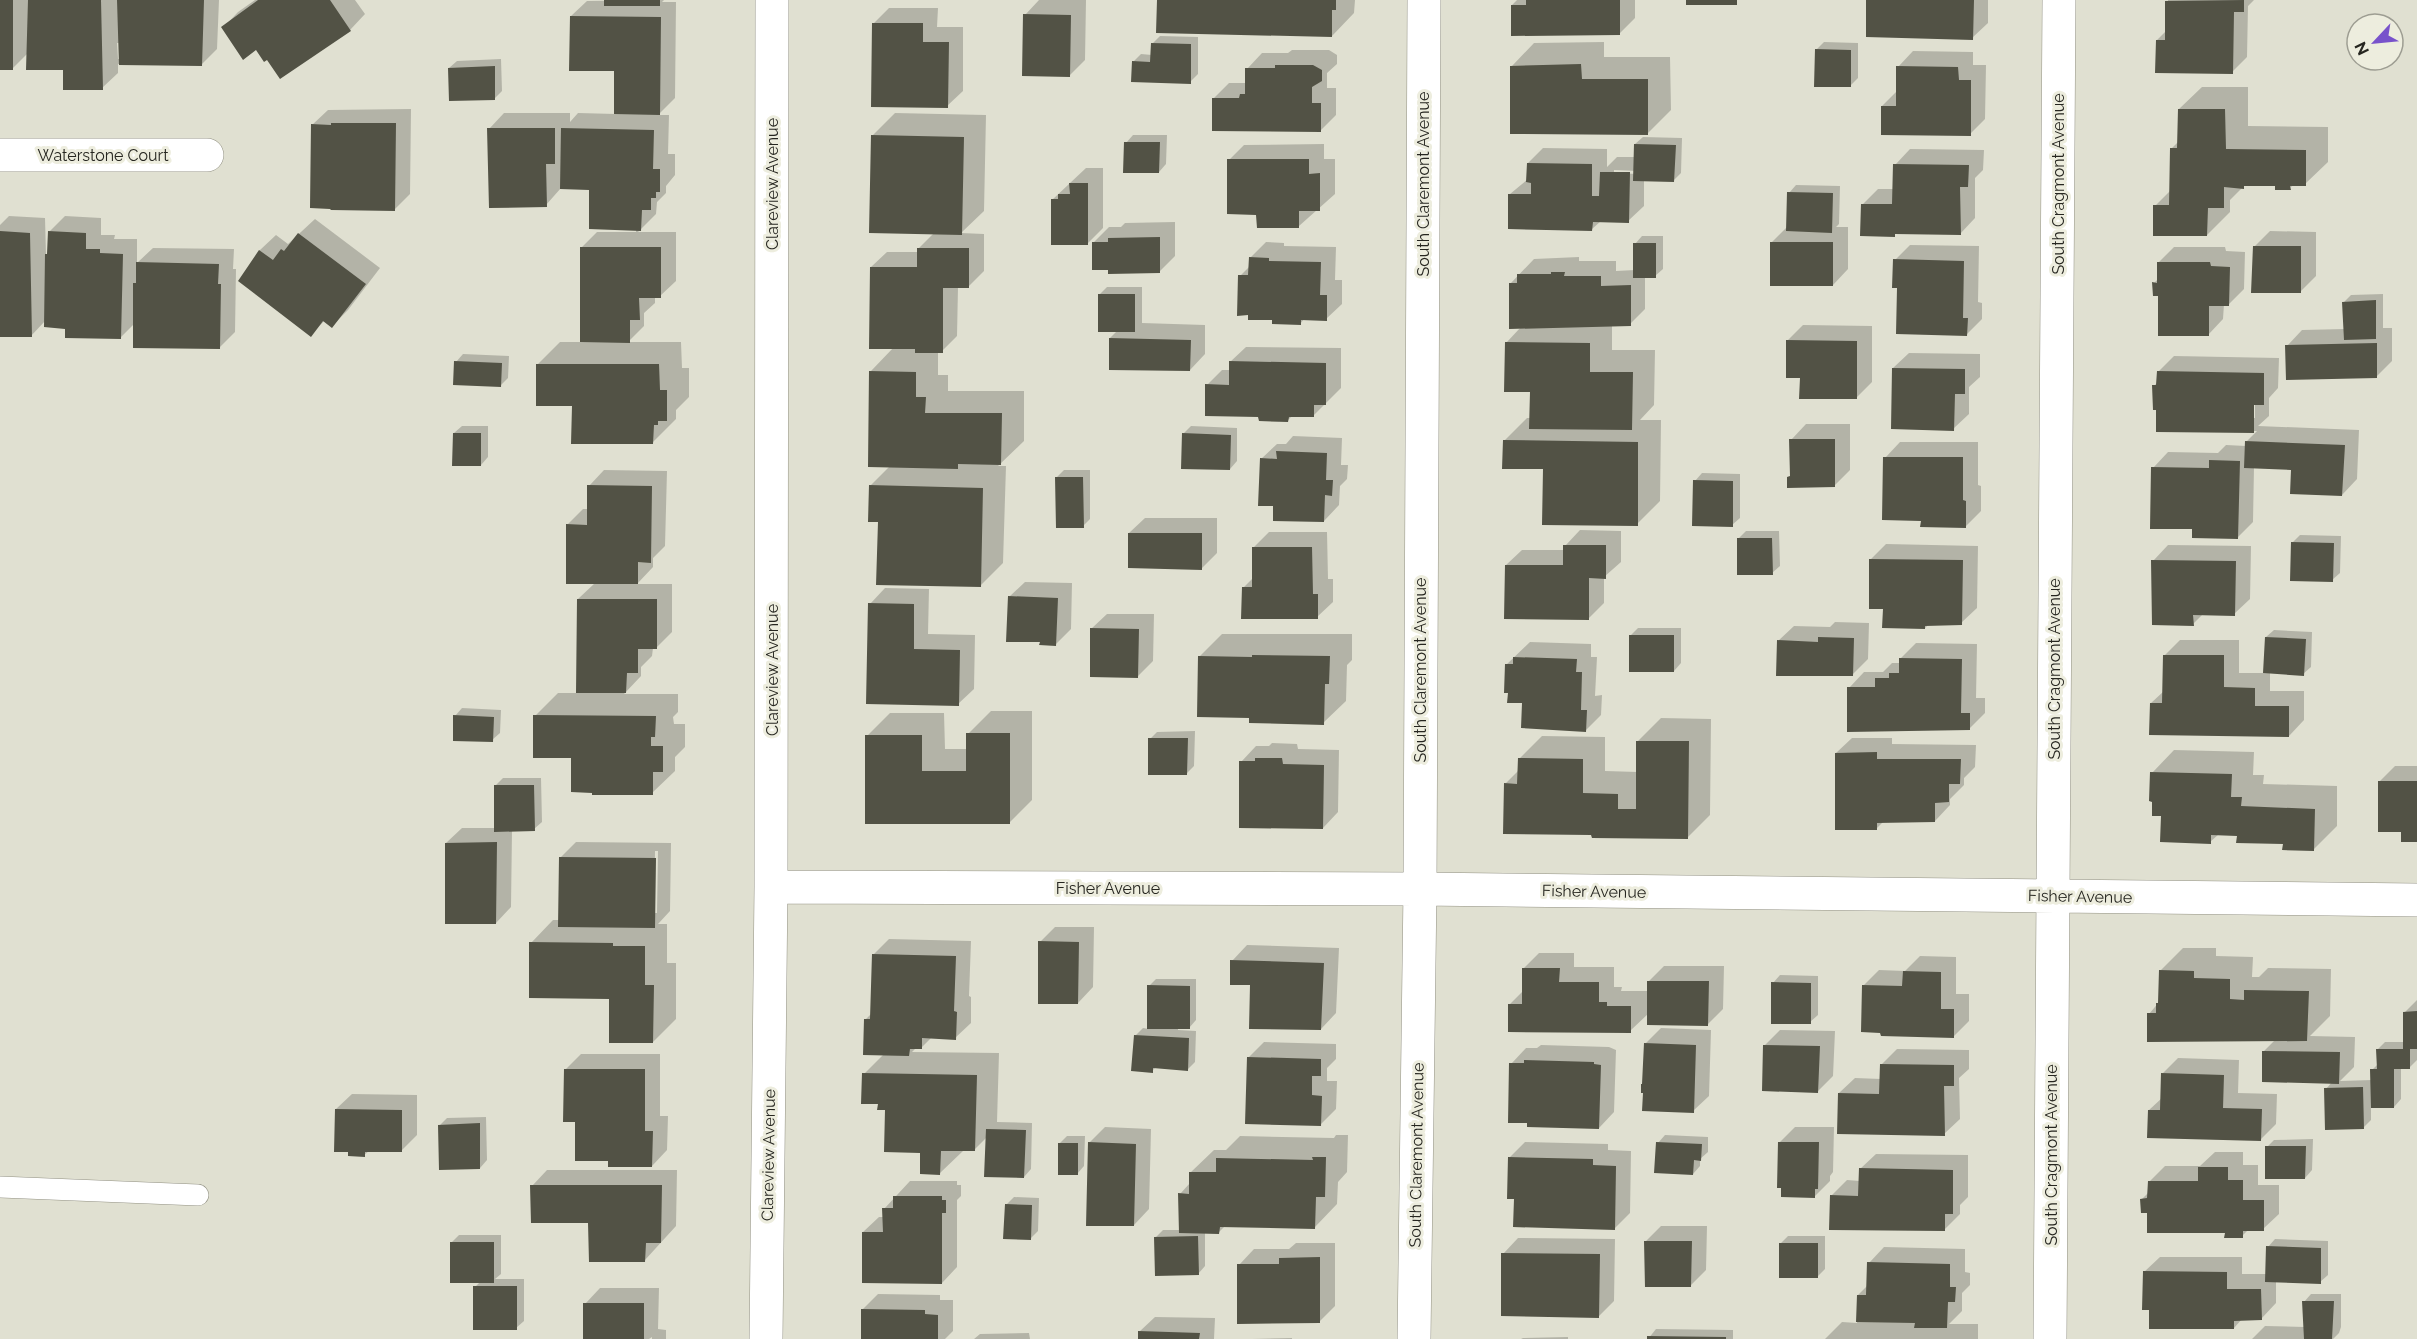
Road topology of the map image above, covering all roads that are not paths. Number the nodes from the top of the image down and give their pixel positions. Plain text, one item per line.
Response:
1 (772, 0) edge
2 (1424, 0) edge
3 (2059, 0) edge
4 (0, 155) edge
5 (207, 155) dead end
6 (771, 887) junction
7 (1420, 889) junction
8 (2053, 896) junction
9 (2417, 900) edge
10 (0, 1187) edge
11 (198, 1195) dead end
12 (766, 1339) edge
13 (1414, 1339) edge
14 (2050, 1339) edge

1 - 6 street, Clareview Avenue
2 - 7 street, South Claremont Avenue
3 - 8 street, South Cragmont Avenue
4 - 5 street, Waterstone Court
6 - 7 street, Fisher Avenue
6 - 12 street, Clareview Avenue
7 - 8 street, Fisher Avenue
7 - 13 street, South Claremont Avenue
8 - 9 street, Fisher Avenue
8 - 14 street, South Cragmont Avenue
10 - 11 lane

